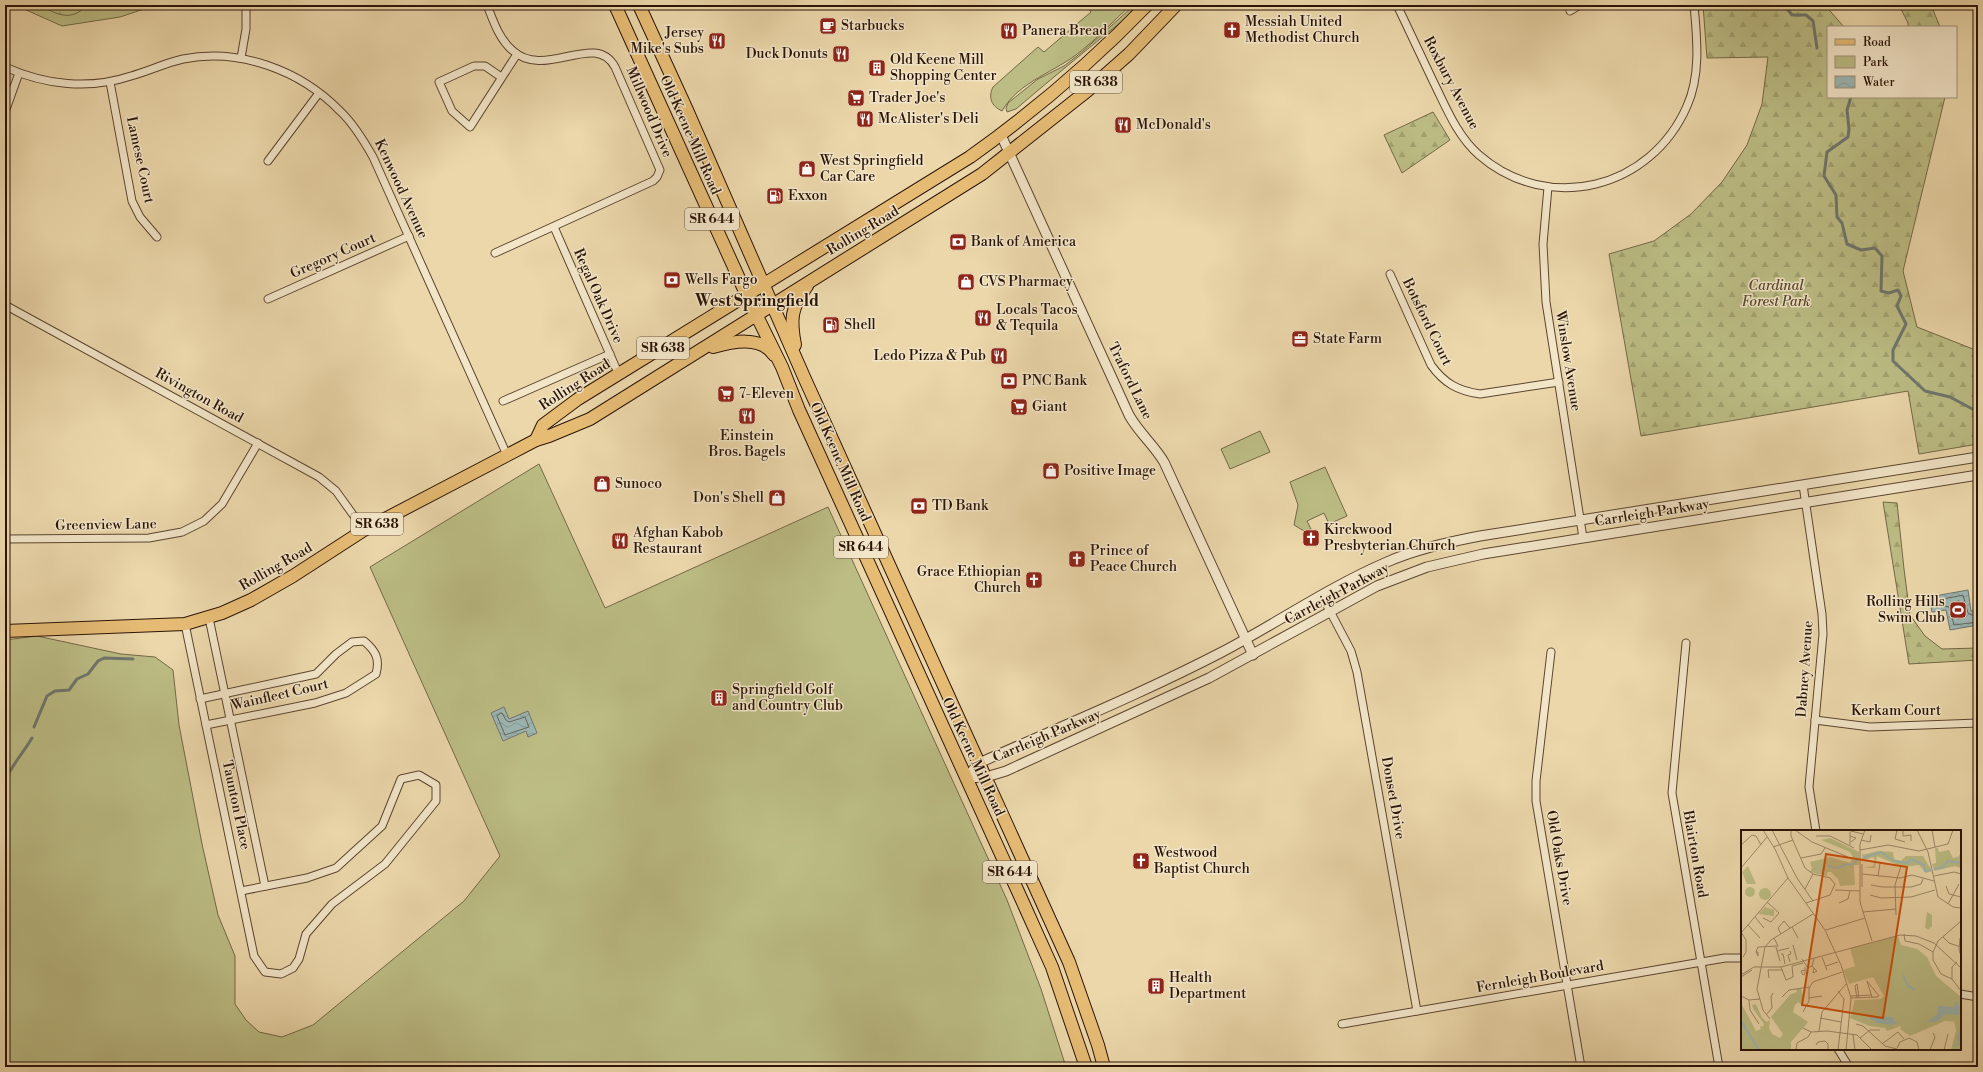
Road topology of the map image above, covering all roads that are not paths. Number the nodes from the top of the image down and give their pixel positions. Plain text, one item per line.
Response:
1 (246, 5) edge
2 (487, 5) edge
3 (615, 5) edge
4 (639, 5) edge
5 (1147, 5) edge
6 (1176, 5) edge
7 (1397, 5) edge
8 (1580, 5) edge
9 (1694, 5) edge
10 (1570, 11) dead end
11 (517, 54) junction
12 (241, 58) junction
13 (5, 67) edge
14 (18, 73) junction
15 (501, 77) junction
16 (110, 82) junction
17 (319, 93) junction
18 (5, 112) edge
19 (1001, 135) junction
20 (1010, 153) junction
21 (268, 161) dead end
22 (1548, 187) junction
23 (554, 227) junction
24 (409, 236) junction
25 (157, 237) dead end
26 (495, 253) dead end
27 (1390, 274) dead end
28 (811, 280) junction
29 (764, 286) junction
30 (747, 296) junction
31 (268, 300) dead end
32 (5, 305) edge
33 (772, 305) junction
34 (757, 316) junction
35 (702, 349) junction
36 (610, 354) junction
37 (782, 367) junction
38 (799, 367) junction
39 (619, 375) junction
40 (1559, 382) junction
41 (503, 401) dead end
42 (536, 440) junction
43 (258, 443) junction
44 (507, 455) junction
45 (1978, 457) edge
46 (1978, 475) edge
47 (1803, 485) junction
48 (1806, 503) junction
49 (1580, 520) junction
50 (364, 530) junction
51 (1583, 538) junction
52 (5, 539) edge
53 (1322, 596) junction
54 (1331, 612) junction
55 (209, 618) junction
56 (185, 624) junction
57 (5, 631) edge
58 (1244, 640) junction
59 (1686, 643) dead end
60 (1551, 652) dead end
61 (1253, 655) junction
62 (226, 694) junction
63 (200, 699) junction
64 (232, 720) junction
65 (1815, 720) junction
66 (1978, 723) edge
67 (206, 725) junction
68 (979, 763) junction
69 (986, 777) junction
70 (966, 778) junction
71 (1816, 830) edge
72 (265, 886) junction
73 (241, 891) junction
74 (1741, 958) edge
75 (1701, 962) junction
76 (1567, 985) junction
77 (1961, 994) edge
78 (1978, 996) edge
79 (1417, 1011) junction
80 (1342, 1024) dead end
81 (1839, 1050) edge
82 (1086, 1067) edge
83 (1104, 1067) edge
84 (1582, 1067) edge
85 (1719, 1067) edge
86 (1849, 1067) edge

1 - 12 street
2 - 11 street, Millwood Drive
3 - 30 main road, Old Keene Mill Road / SR 644
4 - 29 main road, Old Keene Mill Road / SR 644
5 - 19 main road, Rolling Road / SR 638
6 - 20 main road, Rolling Road / SR 638
7 - 22 street, Roxbury Avenue
8 - 10 street
9 - 22 street, Roxbury Avenue
11 - 15 street
11 - 23 street, Millwood Drive
12 - 16 street, Kenwood Avenue
12 - 17 street, Kenwood Avenue
13 - 14 street, Kenwood Avenue
14 - 16 street, Kenwood Avenue
14 - 18 street
15 - 15 street
16 - 25 street, Lamese Court
17 - 21 street
17 - 24 street, Kenwood Avenue
19 - 20 street, Traford Lane
19 - 29 main road, Rolling Road / SR 638
20 - 28 main road, Rolling Road / SR 638
20 - 58 street, Traford Lane
22 - 40 street, Winslow Avenue
23 - 26 street, Millwood Drive
23 - 36 street, Regal Oak Drive
24 - 31 street, Gregory Court
24 - 44 street, Kenwood Avenue
27 - 40 street, Botsford Court
28 - 33 main road, Rolling Road / SR 638
28 - 38 main road
29 - 30 main road, Rolling Road / SR 638
29 - 33 main road, Old Keene Mill Road / SR 644
30 - 34 main road, Old Keene Mill Road / SR 644
30 - 39 main road, Rolling Road / SR 638
32 - 43 street, Rivington Road
33 - 34 main road, Rolling Road / SR 638
33 - 38 main road, Old Keene Mill Road / SR 644
34 - 35 main road, Rolling Road / SR 638
34 - 37 main road, Old Keene Mill Road / SR 644
35 - 37 main road
35 - 42 main road, Rolling Road / SR 638
36 - 39 street, Regal Oak Drive
36 - 41 street
37 - 70 main road, Old Keene Mill Road / SR 644
38 - 68 main road, Old Keene Mill Road / SR 644
39 - 42 main road, Rolling Road / SR 638
40 - 49 street, Winslow Avenue
42 - 44 main road, Rolling Road / SR 638
43 - 50 street, Rivington Road
43 - 52 street, Greenview Lane
44 - 50 main road, Rolling Road / SR 638
45 - 47 street, Carrleigh Parkway
46 - 48 street, Carrleigh Parkway
47 - 48 street, Dabney Avenue
47 - 49 street, Carrleigh Parkway
48 - 51 street, Carrleigh Parkway
48 - 65 street, Dabney Avenue
49 - 51 street, Winslow Avenue
49 - 53 street, Carrleigh Parkway
50 - 55 main road, Rolling Road / SR 638
51 - 54 street, Carrleigh Parkway
53 - 54 street, Donset Drive
53 - 58 street, Carrleigh Parkway
54 - 61 street, Carrleigh Parkway
54 - 79 street, Donset Drive
55 - 56 main road, Rolling Road / SR 638
55 - 62 street, Taunton Place
56 - 57 main road, Rolling Road / SR 638
56 - 63 street, Taunton Place
58 - 61 street, Traford Lane
58 - 68 street, Carrleigh Parkway
59 - 75 street, Blairton Road
60 - 76 street, Old Oaks Drive
61 - 69 street, Carrleigh Parkway
62 - 63 street, Wainfleet Court
62 - 64 street, Taunton Place
62 - 64 street, Wainfleet Court
63 - 67 street, Taunton Place
64 - 67 street, Wainfleet Court
64 - 72 street, Taunton Place
65 - 66 street, Kerkam Court
65 - 71 street, Dabney Avenue
67 - 73 street, Taunton Place
68 - 69 main road, Old Keene Mill Road / SR 644
68 - 70 street, Carrleigh Parkway
69 - 70 street, Carrleigh Parkway
69 - 83 main road, Old Keene Mill Road / SR 644
70 - 82 main road, Old Keene Mill Road / SR 644
72 - 73 street
72 - 73 street, Taunton Place
74 - 75 street, Fernleigh Boulevard
75 - 76 street, Fernleigh Boulevard
75 - 85 street, Blairton Road
76 - 79 street, Fernleigh Boulevard
76 - 84 street, Old Oaks Drive
77 - 78 street
79 - 80 street, Fernleigh Boulevard
81 - 86 street

